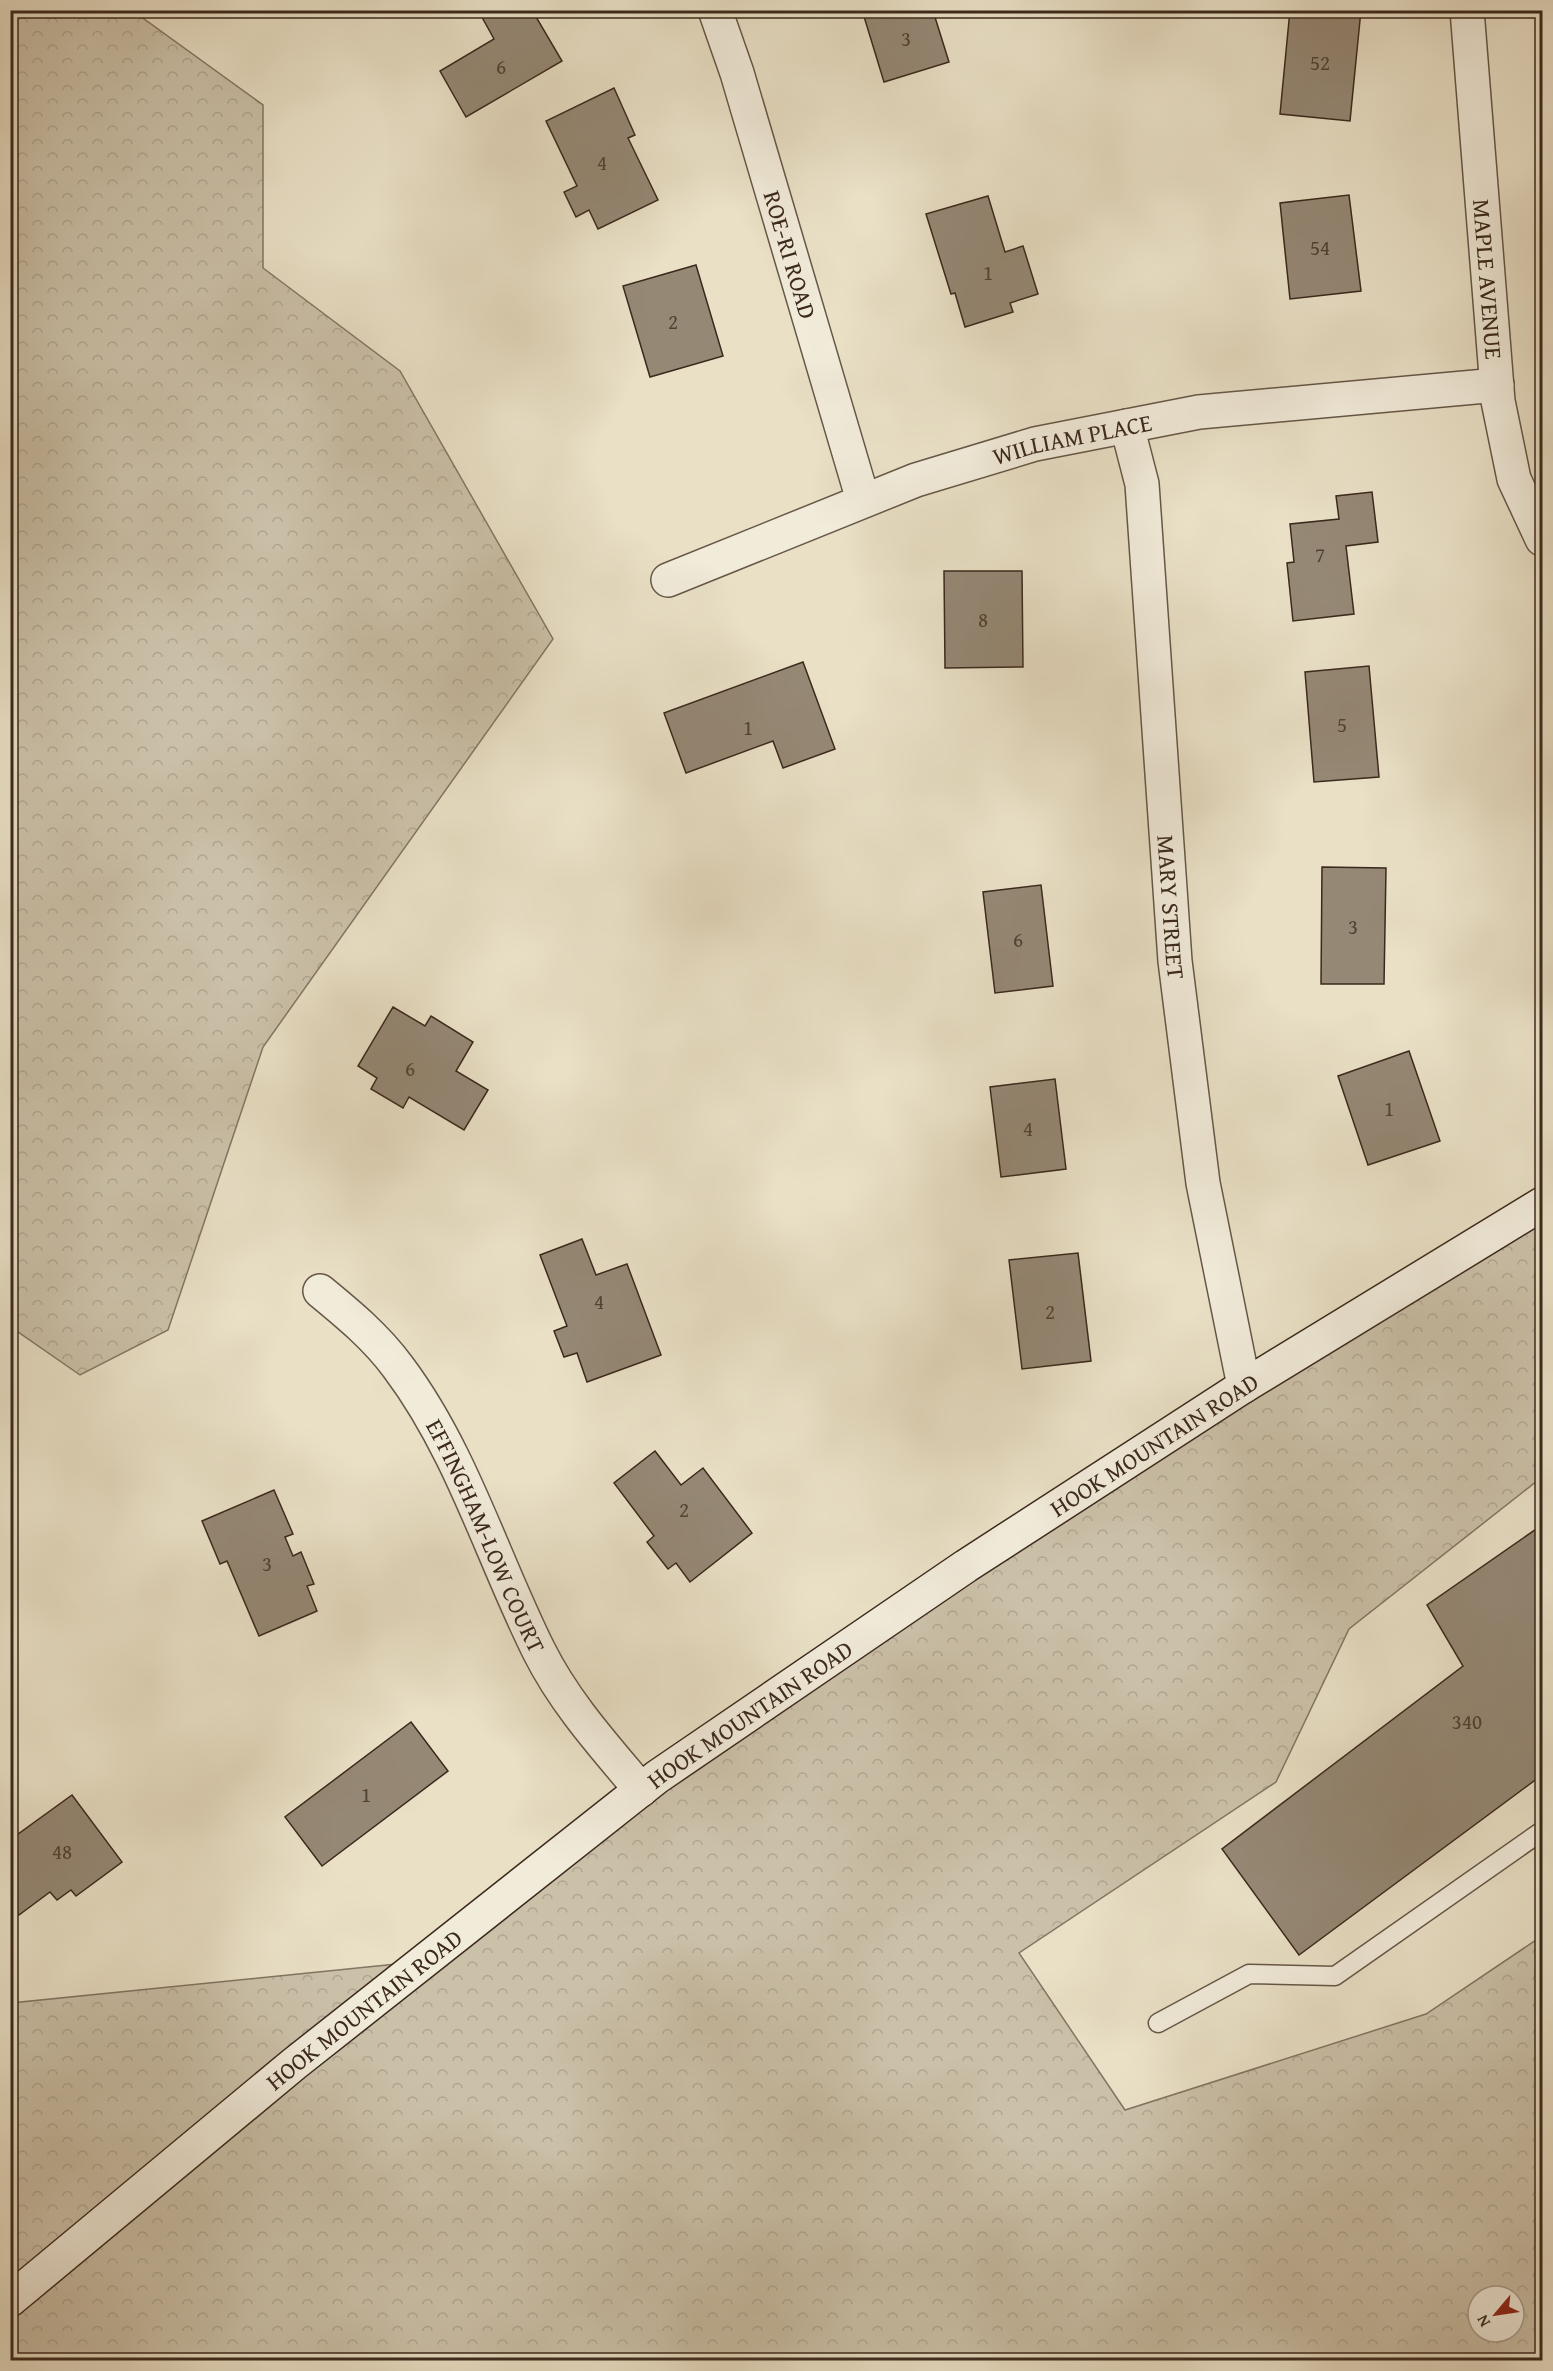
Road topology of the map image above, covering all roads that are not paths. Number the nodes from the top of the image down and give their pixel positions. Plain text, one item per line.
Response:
1 (715, 10) edge
2 (1467, 10) edge
3 (1497, 386) junction
4 (1127, 426) junction
5 (863, 500) junction
6 (1542, 540) edge
7 (668, 580) dead end
8 (1542, 1204) edge
9 (320, 1291) dead end
10 (1244, 1386) junction
11 (641, 1790) junction
12 (1542, 1831) edge
13 (1158, 2023) dead end
14 (10, 2300) edge

1 - 5 street, ROE-RI ROAD
2 - 3 street, MAPLE AVENUE
3 - 4 street, WILLIAM PLACE
3 - 6 street, MAPLE AVENUE
4 - 5 street, WILLIAM PLACE
4 - 10 street, MARY STREET
5 - 7 street, WILLIAM PLACE
8 - 10 street, HOOK MOUNTAIN ROAD
9 - 11 street, EFFINGHAM-LOW COURT
10 - 11 street, HOOK MOUNTAIN ROAD
11 - 14 street, HOOK MOUNTAIN ROAD
12 - 13 lane

